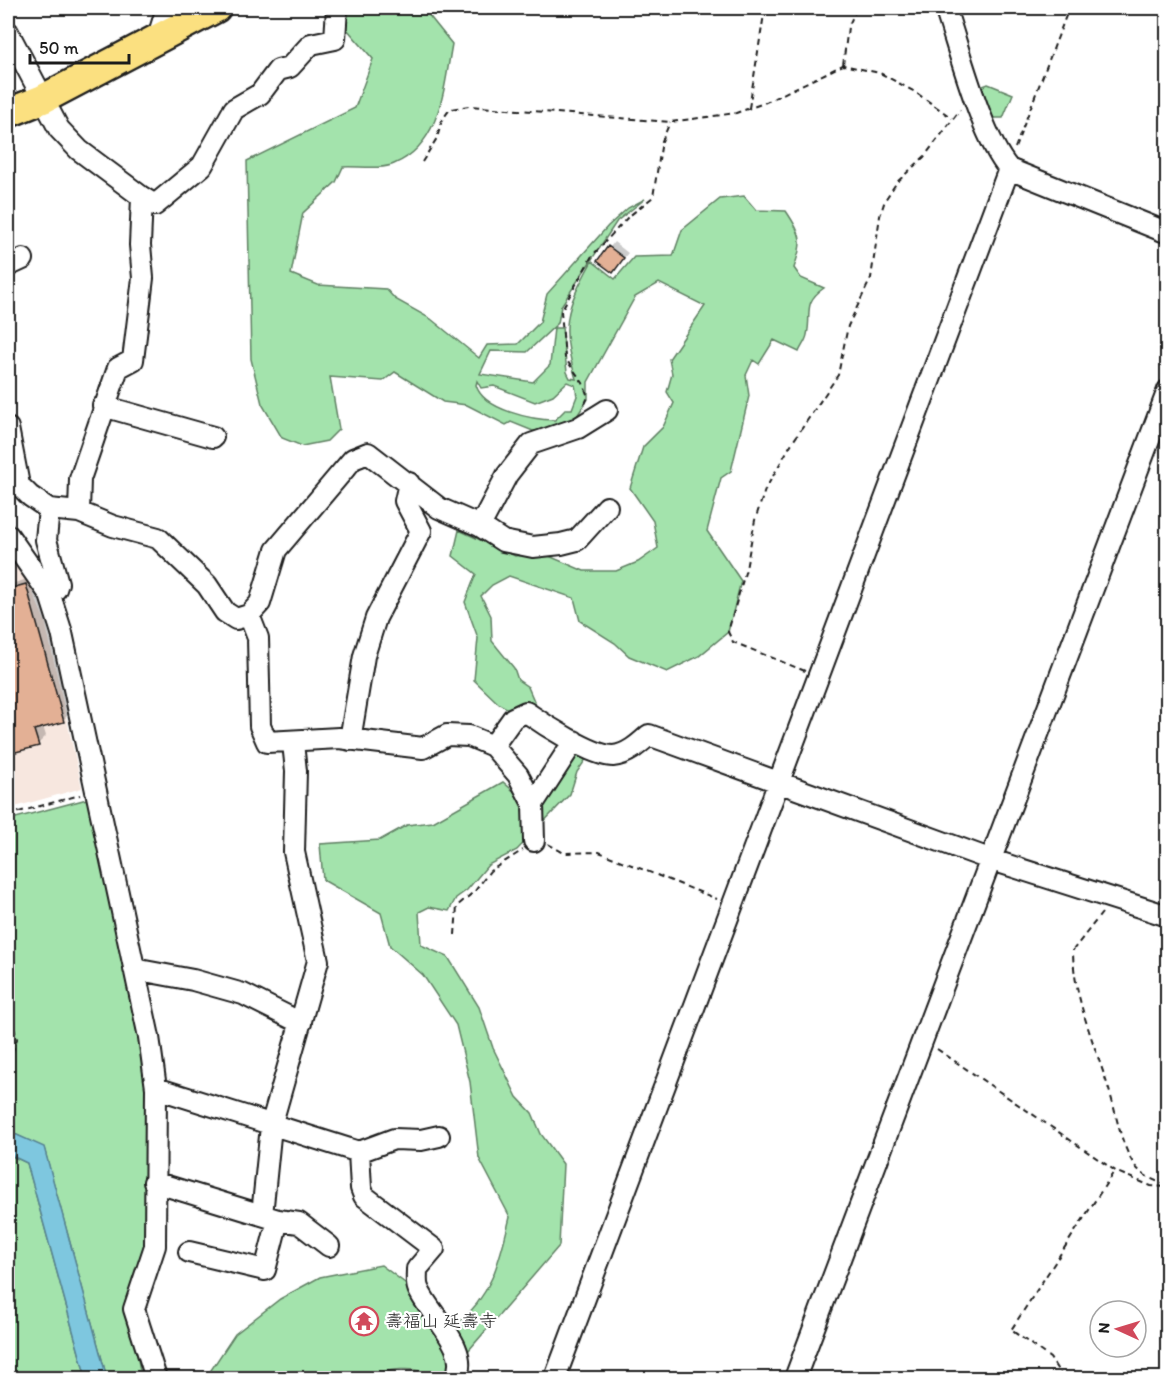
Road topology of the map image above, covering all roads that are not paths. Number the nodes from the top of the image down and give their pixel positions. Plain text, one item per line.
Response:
1 (170, 8) edge
2 (216, 8) edge
3 (337, 8) edge
4 (945, 8) edge
5 (8, 32) edge
6 (157, 39) junction
7 (43, 99) junction
8 (8, 113) edge
9 (1008, 167) junction
10 (142, 198) junction
11 (1167, 233) edge
12 (1167, 390) edge
13 (103, 406) junction
14 (608, 410) dead end
15 (8, 428) edge
16 (213, 437) dead end
17 (409, 483) junction
18 (607, 507) dead end
19 (50, 509) junction
20 (79, 512) junction
21 (480, 526) junction
22 (8, 535) edge
23 (50, 595) junction
24 (249, 615) junction
25 (350, 740) junction
26 (574, 741) junction
27 (293, 743) junction
28 (493, 746) junction
29 (779, 784) junction
30 (533, 804) junction
31 (534, 841) road end
32 (992, 860) junction
33 (1167, 916) edge
34 (134, 969) junction
35 (301, 1023) junction
36 (156, 1088) junction
37 (271, 1126) junction
38 (440, 1136) dead end
39 (359, 1152) junction
40 (154, 1182) junction
41 (270, 1218) junction
42 (329, 1246) dead end
43 (189, 1252) dead end
44 (457, 1375) edge
45 (156, 1378) edge
46 (555, 1378) edge
47 (795, 1378) edge

1 - 6 street
2 - 6 highway
3 - 10 street
4 - 9 street
5 - 7 street
6 - 7 highway
7 - 8 highway
7 - 10 street
9 - 11 street
9 - 29 street
10 - 13 street
12 - 32 street
13 - 16 street
13 - 20 street
14 - 21 street
15 - 19 street
17 - 21 street
17 - 24 street
17 - 25 street
18 - 21 street
19 - 20 street
19 - 23 street
20 - 24 street
22 - 23 street
23 - 34 street
24 - 27 street
25 - 27 street
25 - 28 street
26 - 28 street
26 - 29 street
26 - 30 street
27 - 35 street
28 - 30 street
29 - 32 street
29 - 46 street
30 - 31 street
32 - 33 street
32 - 47 street
34 - 35 street
34 - 36 street
35 - 37 street
36 - 37 street
36 - 40 street
37 - 39 street
37 - 41 street
38 - 39 street
39 - 44 street
40 - 41 street
40 - 45 street
41 - 42 street
41 - 43 street

